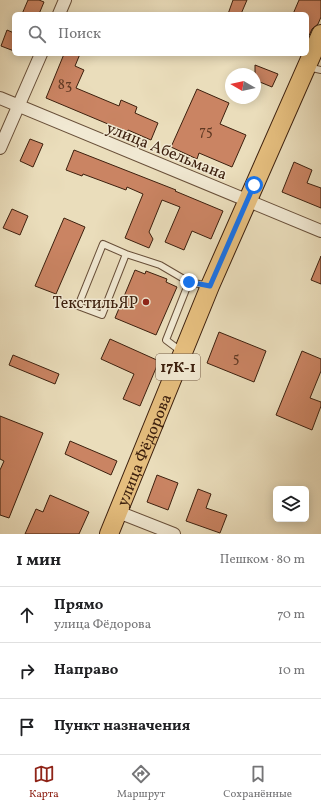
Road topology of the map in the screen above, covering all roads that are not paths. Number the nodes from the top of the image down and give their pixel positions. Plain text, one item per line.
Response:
1 (65, 0) edge
2 (60, 12) edge
3 (321, 34) edge
4 (40, 56) edge
5 (314, 68) edge
6 (0, 98) edge
7 (19, 106) junction
8 (0, 148) edge
9 (248, 201) junction
10 (321, 231) edge
11 (126, 254) junction
12 (189, 282) junction
13 (210, 286) junction
14 (184, 353) junction
15 (118, 512) junction
16 (109, 534) edge
17 (174, 534) edge

1 - 2 street
3 - 5 main road, улица Фёдорова / 17К-1
4 - 7 street
5 - 9 main road, улица Фёдорова / 17К-1
6 - 7 street, улица Абельмана
7 - 8 street
7 - 9 street, улица Абельмана
9 - 10 street, улица Абельмана
9 - 13 main road, улица Фёдорова / 17К-1
11 - 11 lane
11 - 12 lane
12 - 13 lane
12 - 14 lane
13 - 14 main road, улица Фёдорова / 17К-1
14 - 15 main road, улица Фёдорова / 17К-1
15 - 16 main road, улица Фёдорова / 17К-1
15 - 17 street

